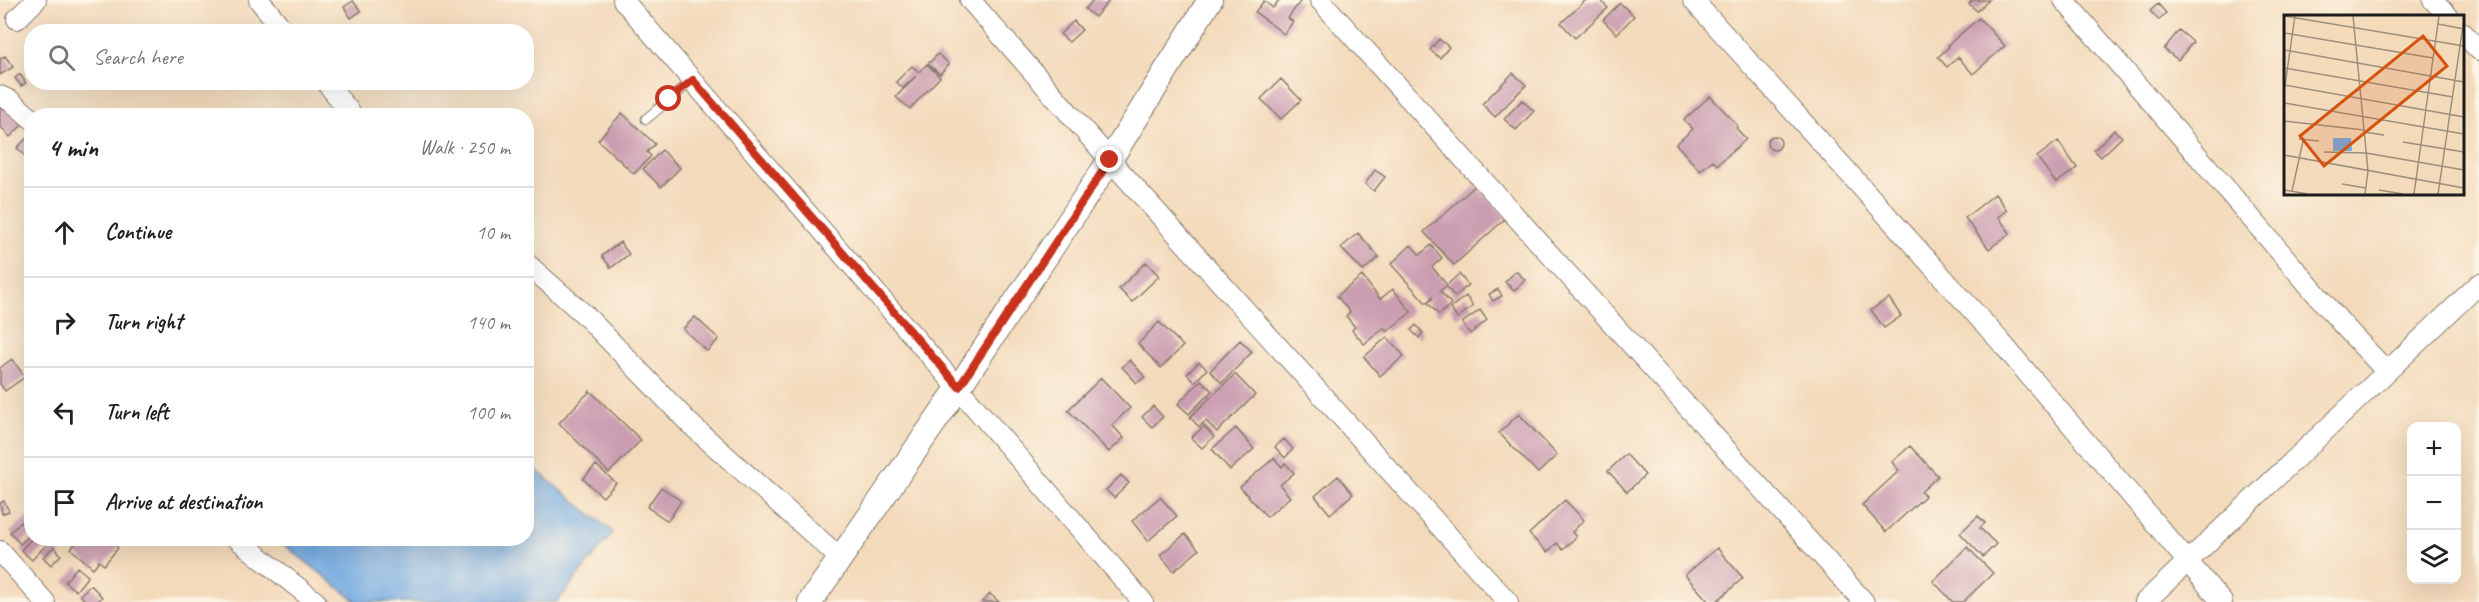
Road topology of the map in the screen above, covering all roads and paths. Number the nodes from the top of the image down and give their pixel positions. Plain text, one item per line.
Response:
1 (36, 0) edge
2 (259, 0) edge
3 (623, 0) edge
4 (970, 0) edge
5 (1210, 0) edge
6 (1320, 0) edge
7 (1693, 0) edge
8 (2064, 0) edge
9 (2433, 0) edge
10 (2447, 15) edge
11 (18, 18) dead end
12 (278, 24) edge
13 (2464, 33) edge
14 (2479, 50) edge
15 (693, 80) junction
16 (332, 90) edge
17 (0, 96) edge
18 (346, 108) edge
19 (24, 112) edge
20 (646, 119) dead end
21 (1110, 160) junction
22 (534, 270) edge
23 (2479, 284) edge
24 (2386, 371) junction
25 (959, 387) junction
26 (246, 546) edge
27 (0, 550) edge
28 (840, 558) junction
29 (2187, 561) junction
30 (816, 599) edge
31 (45, 602) edge
32 (316, 602) edge
33 (1143, 602) edge
34 (1508, 602) edge
35 (1864, 602) edge
36 (2145, 602) edge
37 (2222, 602) edge

1 - 11 street
2 - 12 street
3 - 15 street
4 - 21 street
5 - 21 street
6 - 35 street
7 - 29 street
8 - 24 street
9 - 10 street
13 - 14 street
15 - 20 lane
15 - 25 street
16 - 18 street
17 - 19 street
21 - 25 street
21 - 34 street
22 - 28 street
23 - 24 street
24 - 29 street
25 - 28 street
25 - 33 street
26 - 32 street
27 - 31 street
28 - 30 street
29 - 36 street
29 - 37 street

